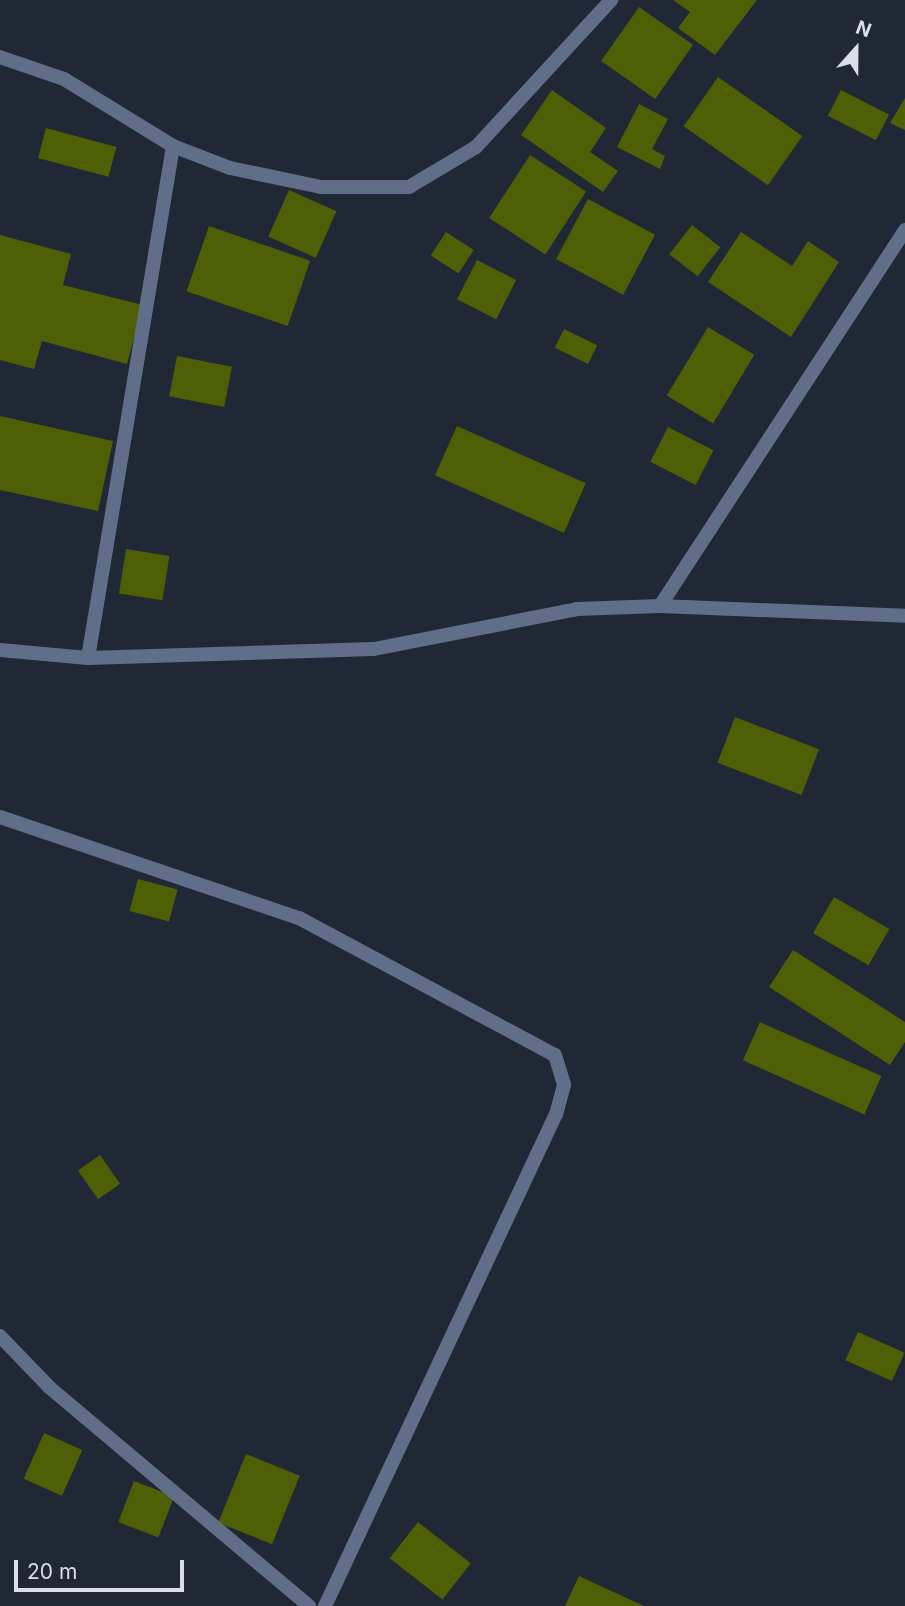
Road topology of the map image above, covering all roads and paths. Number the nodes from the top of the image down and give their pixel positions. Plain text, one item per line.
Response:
1 (611, 0) edge
2 (0, 57) edge
3 (173, 146) junction
4 (905, 230) edge
5 (660, 606) junction
6 (905, 616) edge
7 (0, 650) edge
8 (88, 658) junction
9 (0, 817) edge
10 (0, 1336) edge
11 (309, 1606) edge
12 (325, 1606) edge

1 - 3 street
2 - 3 street
3 - 8 street
4 - 5 street
5 - 6 street
5 - 8 street
7 - 8 street
9 - 12 street
10 - 11 street

